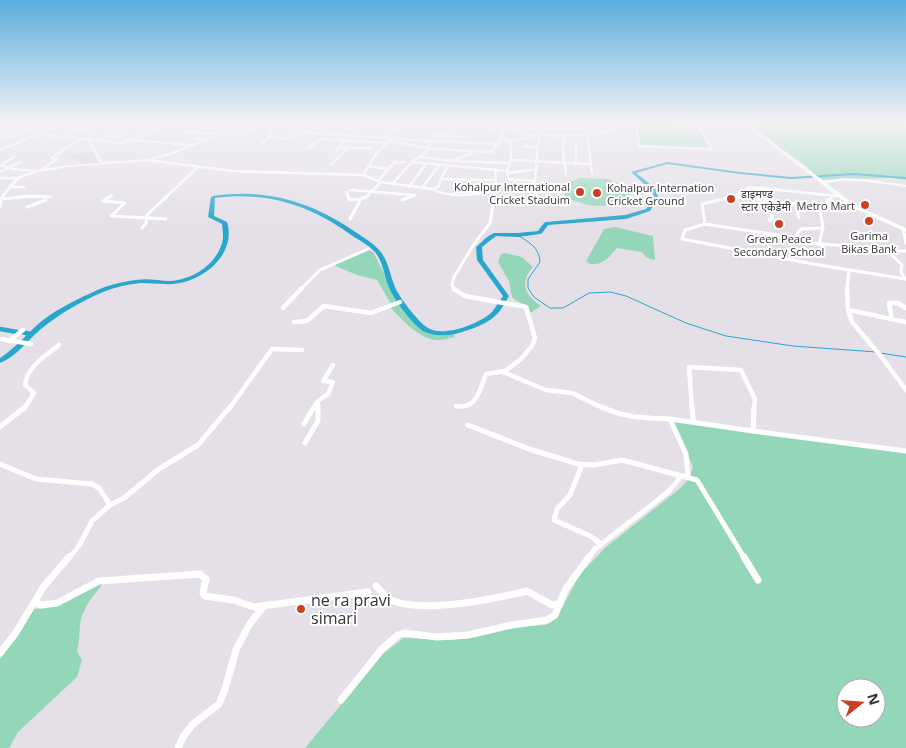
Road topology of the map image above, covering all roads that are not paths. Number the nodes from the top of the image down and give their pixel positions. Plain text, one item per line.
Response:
1 (13, 158) edge
2 (51, 158) edge
3 (97, 158) edge
4 (154, 158) edge
5 (338, 158) edge
6 (373, 158) edge
7 (418, 158) edge
8 (427, 158) edge
9 (461, 158) edge
10 (510, 158) edge
11 (538, 158) edge
12 (564, 158) edge
13 (576, 158) edge
14 (590, 158) edge
15 (790, 158) edge
16 (146, 160) junction
17 (454, 161) junction
18 (20, 162) dead end
19 (412, 162) junction
20 (510, 162) junction
21 (538, 162) junction
22 (102, 163) junction
23 (398, 163) dead end
24 (564, 163) junction
25 (426, 164) junction
26 (576, 164) junction
27 (591, 164) junction
28 (1, 165) edge
29 (331, 165) dead end
30 (439, 165) junction
31 (368, 166) junction
32 (449, 166) junction
33 (11, 167) junction
34 (197, 168) junction
35 (389, 169) junction
36 (495, 169) junction
37 (536, 169) junction
38 (39, 171) junction
39 (0, 172) edge
40 (507, 172) junction
41 (592, 173) dead end
42 (566, 174) dead end
43 (363, 175) junction
44 (0, 178) edge
45 (18, 178) junction
46 (442, 179) junction
47 (496, 180) junction
48 (379, 181) junction
49 (534, 182) junction
50 (822, 182) junction
51 (392, 184) junction
52 (906, 186) edge
53 (12, 187) junction
54 (409, 187) junction
55 (24, 188) dead end
56 (422, 188) junction
57 (432, 189) junction
58 (373, 191) junction
59 (495, 192) junction
60 (112, 195) dead end
61 (832, 196) junction
62 (838, 196) junction
63 (735, 197) junction
64 (1, 200) edge
65 (362, 200) junction
66 (402, 200) dead end
67 (537, 200) dead end
68 (765, 200) junction
69 (795, 203) junction
70 (820, 206) junction
71 (0, 207) edge
72 (27, 207) dead end
73 (799, 218) dead end
74 (147, 219) junction
75 (166, 219) dead end
76 (350, 219) dead end
77 (770, 221) dead end
78 (705, 224) junction
79 (142, 228) dead end
80 (823, 228) junction
81 (904, 230) edge
82 (798, 237) junction
83 (906, 244) edge
84 (819, 245) junction
85 (368, 250) dead end
86 (906, 251) edge
87 (889, 252) junction
88 (849, 270) junction
89 (905, 279) edge
90 (400, 302) dead end
91 (283, 308) dead end
92 (906, 308) edge
93 (849, 310) junction
94 (892, 319) junction
95 (294, 322) dead end
96 (906, 322) edge
97 (23, 330) dead end
98 (0, 339) edge
99 (8, 341) junction
100 (31, 344) dead end
101 (59, 345) dead end
102 (302, 350) dead end
103 (333, 365) dead end
104 (502, 371) junction
105 (906, 390) edge
106 (318, 402) junction
107 (456, 406) dead end
108 (670, 419) junction
109 (693, 421) junction
110 (304, 424) dead end
111 (468, 426) dead end
112 (0, 427) edge
113 (753, 431) junction
114 (305, 443) dead end
115 (906, 451) edge
116 (0, 464) edge
117 (582, 465) junction
118 (678, 475) junction
119 (688, 476) junction
120 (110, 505) junction
121 (601, 544) junction
122 (758, 580) dead end
123 (376, 586) dead end
124 (368, 592) dead end
125 (35, 602) junction
126 (560, 604) junction
127 (265, 606) junction
128 (0, 653) edge
129 (341, 700) dead end
130 (178, 748) edge

1 - 28 street
2 - 38 street
3 - 22 street
4 - 16 street
5 - 29 street
6 - 31 street
7 - 19 street
8 - 17 street
9 - 17 street
10 - 20 street
11 - 21 street
12 - 24 street
13 - 26 street
14 - 27 street
15 - 50 highway
16 - 22 street
16 - 34 street
17 - 20 street
18 - 33 street
19 - 25 street
19 - 51 street
20 - 21 street
20 - 40 street
21 - 24 street
21 - 37 street
22 - 38 street
23 - 35 street
24 - 26 street
24 - 42 street
25 - 30 street
25 - 54 street
26 - 27 street
27 - 41 street
28 - 33 street
30 - 32 street
30 - 56 street
31 - 35 street
31 - 43 street
32 - 36 street
32 - 46 street
33 - 38 street
33 - 39 street
34 - 43 street
34 - 74 street
35 - 48 street
36 - 40 street
36 - 47 street
37 - 40 street
37 - 49 street
38 - 45 street
40 - 49 street
43 - 48 street
44 - 45 street
45 - 53 street
46 - 47 street
46 - 57 street
47 - 59 street
48 - 51 street
48 - 58 street
49 - 67 street
50 - 52 street
50 - 62 highway
51 - 54 street
53 - 55 street
53 - 64 street
54 - 56 street
56 - 57 street
57 - 59 street
58 - 65 street
58 - 65 street
58 - 66 street
59 - 104 street
60 - 74 street
61 - 62 street
61 - 63 street
61 - 70 street
62 - 81 highway
63 - 68 street
63 - 78 street
64 - 71 street
64 - 72 street
65 - 76 street
68 - 69 street
68 - 77 street
69 - 70 street
69 - 73 street
70 - 80 street
74 - 75 street
74 - 79 street
78 - 82 street
78 - 88 street
80 - 82 street
80 - 84 street
81 - 83 street
82 - 84 street
84 - 87 street
85 - 91 street
86 - 87 street
87 - 89 street
88 - 89 street
88 - 93 street
90 - 95 street
92 - 94 street
93 - 94 street
93 - 105 street
94 - 96 street
97 - 99 street
98 - 99 street
99 - 100 street
101 - 112 street
102 - 120 street
103 - 106 street
104 - 107 street
104 - 108 street
106 - 110 street
106 - 114 street
108 - 109 street
108 - 119 street
109 - 113 street
109 - 113 street
111 - 117 street
113 - 115 street
116 - 120 street
117 - 118 street
117 - 121 street
118 - 119 street
118 - 121 street
119 - 122 street
120 - 125 street
121 - 126 street
123 - 126 street
124 - 127 street
125 - 127 street
125 - 128 street
126 - 129 street
127 - 130 street

